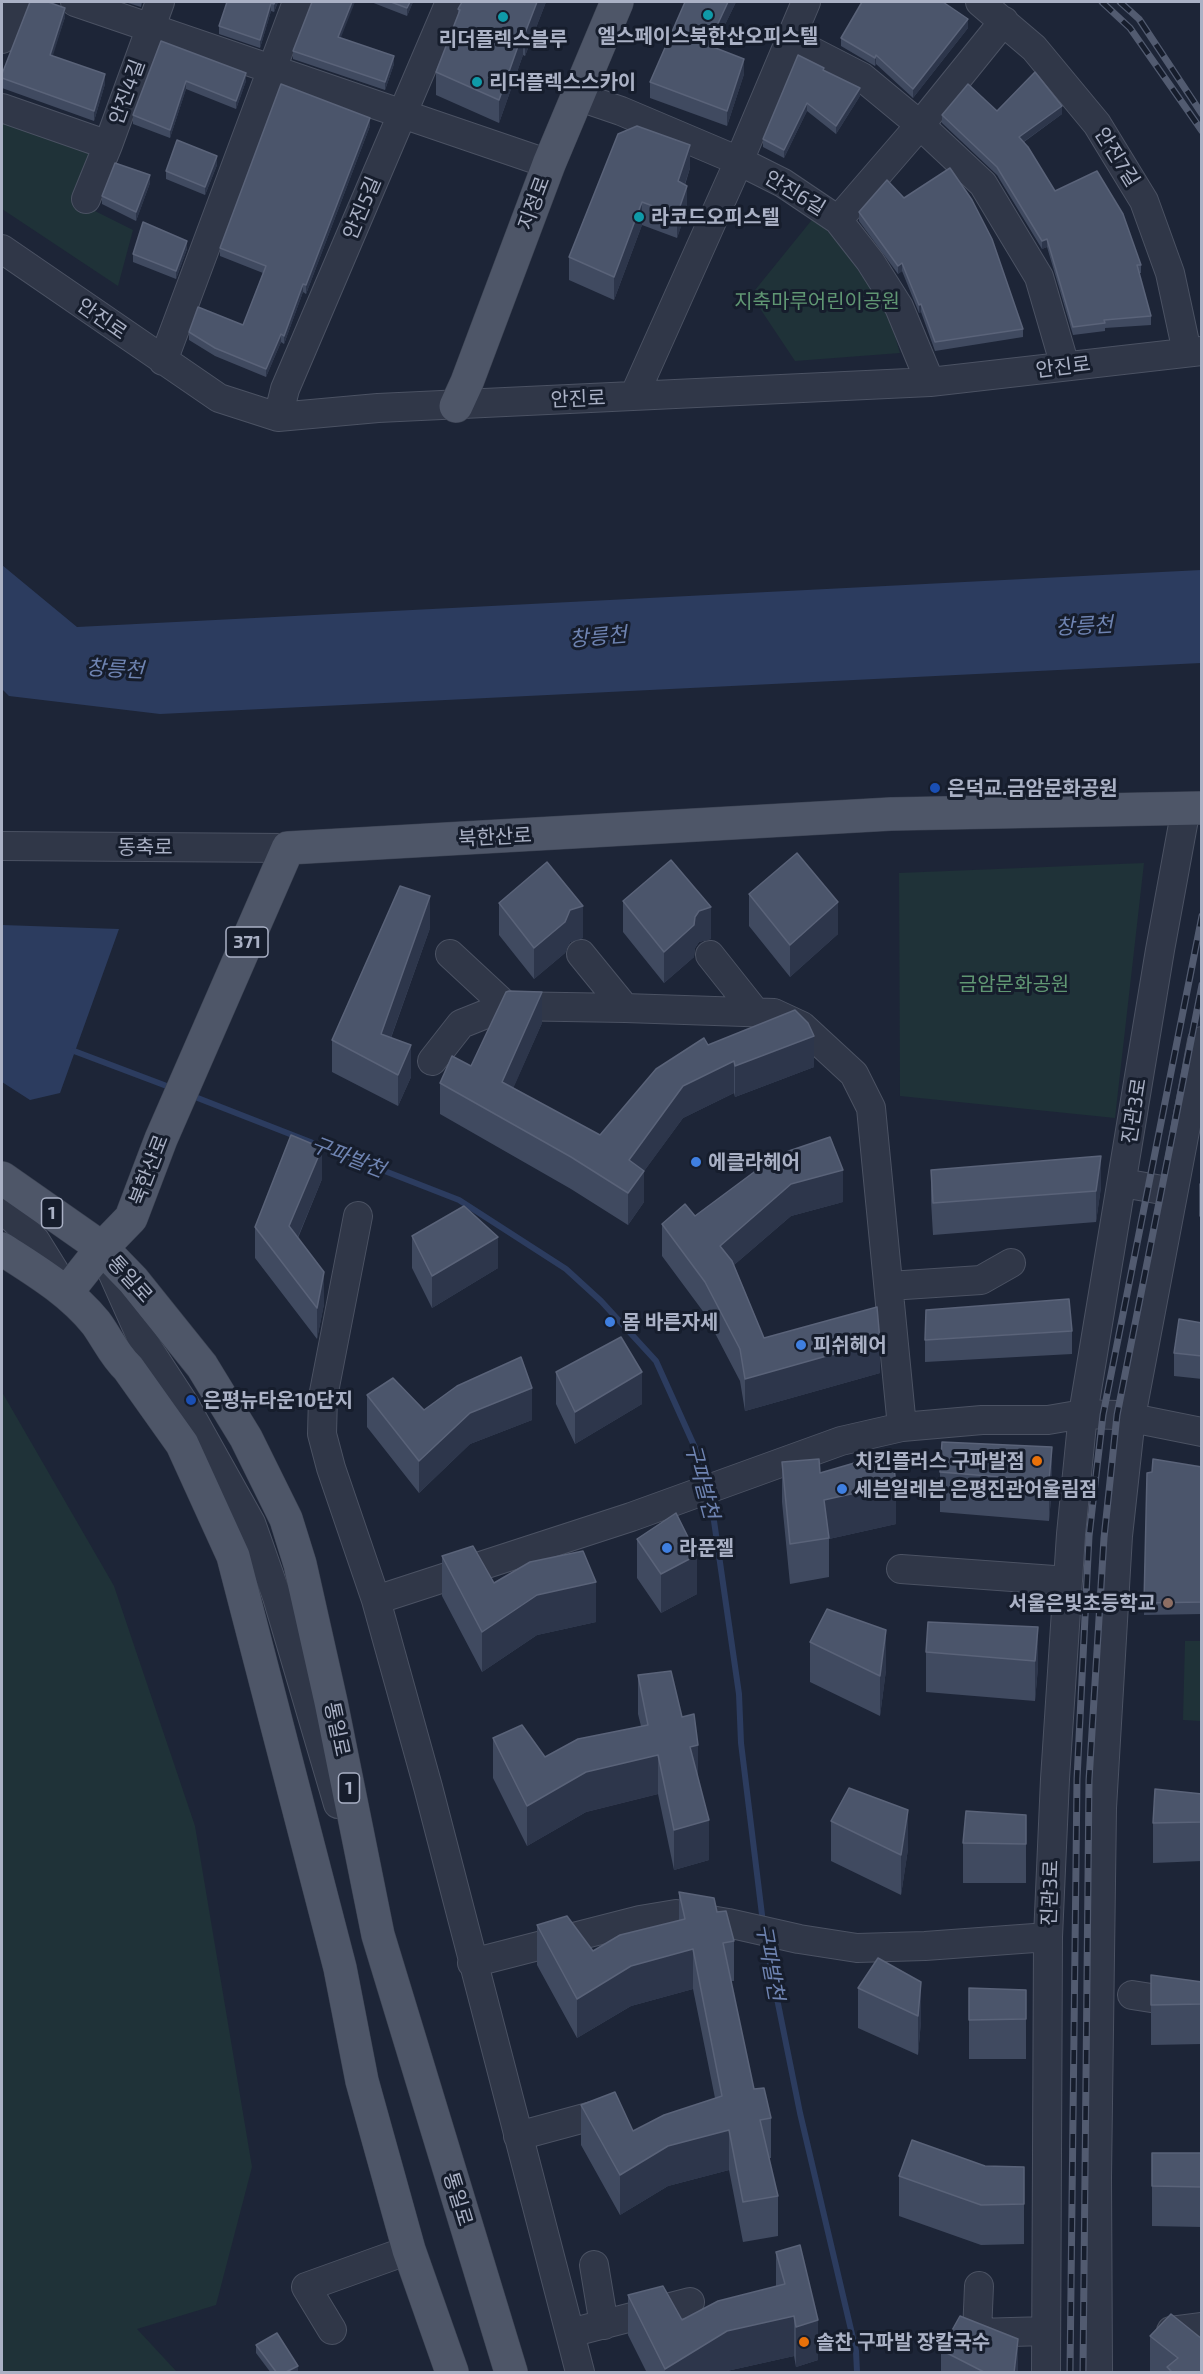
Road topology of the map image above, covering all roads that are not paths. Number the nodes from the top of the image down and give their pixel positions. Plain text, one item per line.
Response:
1 (17, 2) edge
2 (75, 2) edge
3 (297, 2) edge
4 (450, 2) edge
5 (617, 2) edge
6 (806, 2) edge
7 (980, 2) edge
8 (155, 15) edge
9 (1004, 21) junction
10 (2, 39) edge
11 (790, 40) junction
12 (272, 69) junction
13 (577, 96) junction
14 (2, 108) edge
15 (403, 114) junction
16 (920, 125) junction
17 (108, 145) junction
18 (739, 161) junction
19 (549, 164) junction
20 (86, 199) dead end
21 (838, 220) junction
22 (2, 249) edge
23 (1194, 351) edge
24 (163, 361) junction
25 (1065, 366) junction
26 (930, 382) junction
27 (634, 396) junction
28 (456, 406) junction
29 (278, 417) junction
30 (1194, 808) edge
31 (2, 846) edge
32 (288, 849) junction
33 (450, 954) dead end
34 (580, 954) dead end
35 (710, 955) dead end
36 (506, 1006) junction
37 (625, 1008) junction
38 (756, 1013) junction
39 (1202, 1041) edge
40 (432, 1061) dead end
41 (2, 1178) edge
42 (1123, 1183) junction
43 (1173, 1192) junction
44 (2, 1208) edge
45 (358, 1216) dead end
46 (102, 1248) junction
47 (2, 1249) edge
48 (1011, 1263) dead end
49 (889, 1286) junction
50 (67, 1292) junction
51 (1083, 1414) junction
52 (1131, 1417) junction
53 (902, 1427) junction
54 (1202, 1432) edge
55 (901, 1569) dead end
56 (1068, 1581) junction
57 (376, 1600) junction
58 (1048, 1937) junction
59 (472, 1963) junction
60 (1132, 1995) dead end
61 (1202, 2006) edge
62 (607, 2112) edge
63 (518, 2136) junction
64 (409, 2250) junction
65 (594, 2265) dead end
66 (979, 2286) dead end
67 (690, 2302) dead end
68 (604, 2325) junction
69 (1202, 2327) edge
70 (332, 2330) dead end
71 (1046, 2331) junction
72 (1171, 2331) edge
73 (570, 2333) junction
74 (452, 2373) edge
75 (511, 2373) edge
76 (580, 2373) edge
77 (1046, 2373) edge
78 (1098, 2373) edge

1 - 10 street
2 - 8 street
3 - 12 street
4 - 15 street, 안진5길
5 - 13 main road, 지정로
6 - 11 street
7 - 9 street, 안진7길
8 - 12 street
8 - 17 street, 안진4길
9 - 16 street
9 - 23 street, 안진7길
11 - 16 street
11 - 18 street
12 - 15 street
12 - 24 street
13 - 18 street, 안진6길
13 - 19 main road, 지정로
14 - 17 street, 안진4길
15 - 19 street
15 - 29 street, 안진5길
16 - 21 street
16 - 25 street
17 - 20 street
18 - 21 street, 안진6길
18 - 27 street
19 - 28 main road, 지정로
21 - 26 street, 안진6길
22 - 24 street, 안진로
23 - 25 street, 안진로
24 - 29 street, 안진로
25 - 26 street, 안진로
26 - 27 street, 안진로
27 - 28 street, 안진로
28 - 29 street, 안진로
30 - 32 main road, 북한산로
30 - 42 street, 진관3로
31 - 32 street, 동축로
32 - 46 main road, 북한산로 / 371
33 - 36 street
34 - 37 street
35 - 38 street
36 - 37 street
36 - 40 street
37 - 38 street
38 - 49 street
39 - 43 street
41 - 46 main road, 통일로 / 1
42 - 43 street
42 - 51 street, 진관3로
43 - 52 street
44 - 50 street
45 - 57 street
46 - 50 main road, 북한산로 / 371
46 - 75 main road, 통일로 / 1
47 - 50 main road
48 - 49 street
49 - 53 street
50 - 64 main road
51 - 52 street
51 - 53 street
51 - 56 street, 진관3로
52 - 54 street
52 - 78 street
53 - 57 street
55 - 56 street
56 - 58 street, 진관3로
57 - 59 street
58 - 59 street
58 - 71 street, 진관3로
59 - 63 street
60 - 61 street
62 - 63 street
63 - 73 street
64 - 70 street
64 - 74 main road
65 - 68 street
66 - 71 street
67 - 68 street
68 - 73 street
69 - 72 street
71 - 77 street, 진관3로
73 - 76 street

